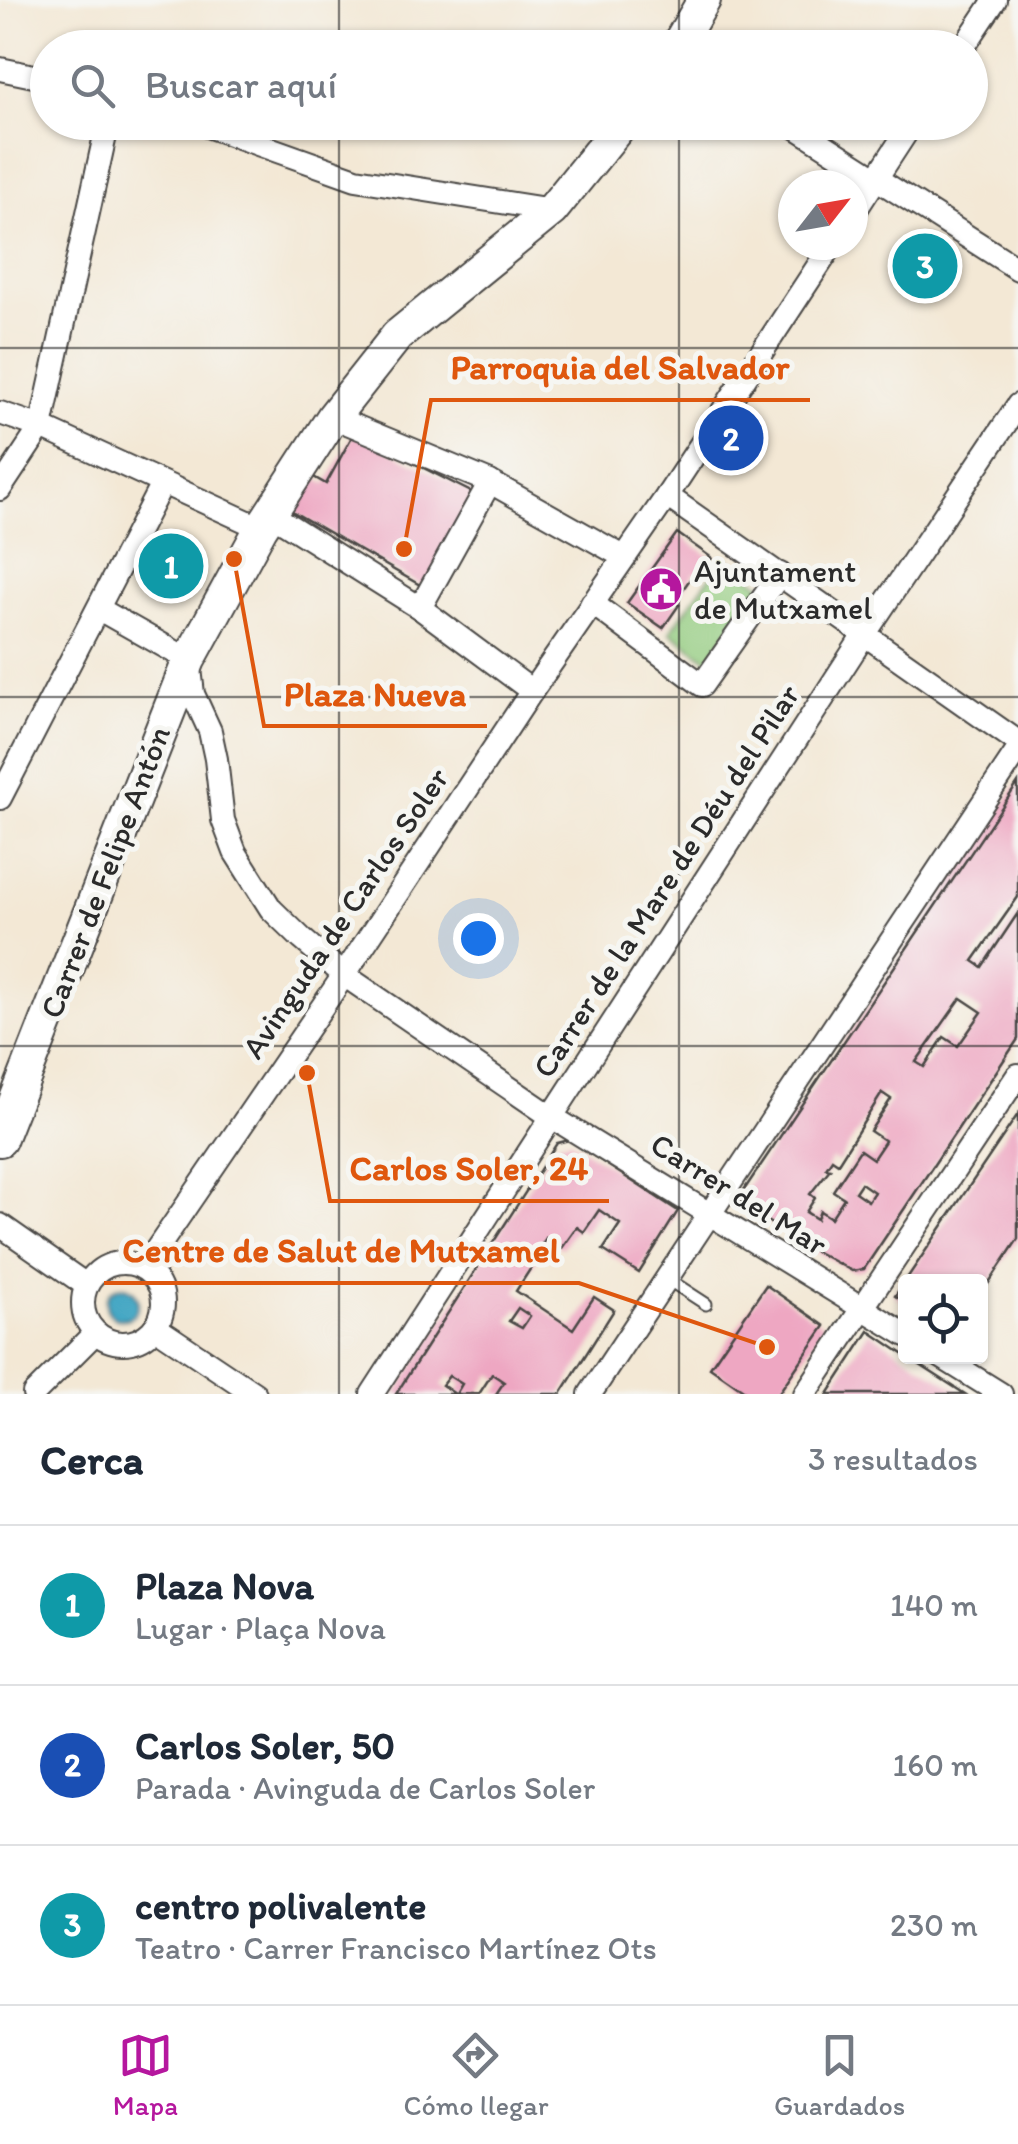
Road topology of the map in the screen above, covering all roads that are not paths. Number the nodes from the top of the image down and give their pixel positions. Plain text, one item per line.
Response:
1 (704, 0) edge
2 (995, 0) edge
3 (686, 30) edge
4 (975, 30) edge
5 (0, 69) edge
6 (30, 75) edge
7 (104, 140) edge
8 (247, 140) edge
9 (608, 140) edge
10 (817, 140) edge
11 (902, 140) edge
12 (877, 178) junction
13 (868, 192) edge
14 (552, 210) junction
15 (822, 260) edge
16 (1018, 270) edge
17 (1018, 405) edge
18 (0, 414) edge
19 (333, 417) junction
20 (41, 427) junction
21 (490, 482) junction
22 (162, 484) junction
23 (0, 489) edge
24 (667, 496) junction
25 (266, 521) junction
26 (624, 557) junction
27 (780, 574) junction
28 (592, 604) junction
29 (420, 608) junction
30 (99, 609) junction
31 (866, 632) junction
32 (189, 660) junction
33 (532, 691) junction
34 (1018, 742) edge
35 (1018, 750) edge
36 (0, 798) edge
37 (344, 975) junction
38 (1018, 1075) edge
39 (552, 1117) junction
40 (0, 1140) edge
41 (710, 1213) junction
42 (0, 1225) edge
43 (144, 1268) junction
44 (666, 1278) junction
45 (86, 1285) junction
46 (706, 1304) dead end
47 (862, 1308) junction
48 (155, 1328) junction
49 (898, 1330) edge
50 (95, 1332) junction
51 (953, 1364) edge
52 (34, 1394) edge
53 (254, 1394) edge
54 (372, 1394) edge
55 (590, 1394) edge
56 (805, 1394) edge
57 (1001, 1394) edge

1 - 3 street
2 - 4 street
5 - 6 street
7 - 20 street
8 - 14 street
9 - 14 street, Carrer de Felipe Antón
10 - 12 street
11 - 12 street
12 - 13 street
12 - 16 street
14 - 19 street, Carrer de Felipe Antón
15 - 24 street, Avinguda de Carlos Soler
17 - 31 street, Carrer de la Mare de Déu del Pilar
18 - 20 street
19 - 21 street
19 - 25 street, Carrer de Felipe Antón
20 - 22 street
20 - 23 street
21 - 26 street
21 - 29 street
22 - 25 street
22 - 30 street
24 - 26 street, Avinguda de Carlos Soler
24 - 27 street
25 - 29 street
25 - 32 street, Carrer de Felipe Antón
26 - 28 street, Avinguda de Carlos Soler
27 - 28 street
27 - 31 street
28 - 33 street, Avinguda de Carlos Soler
29 - 33 street
30 - 32 street
30 - 36 street
31 - 34 street
31 - 39 street, Carrer de la Mare de Déu del Pilar
32 - 37 street, Carrer del Mar
32 - 40 street, Carrer de Felipe Antón
33 - 37 street, Avinguda de Carlos Soler
35 - 41 street
37 - 39 street, Carrer del Mar
37 - 43 street, Avinguda de Carlos Soler
38 - 47 street
39 - 41 street, Carrer del Mar
39 - 54 street, Carrer de la Mare de Déu del Pilar
41 - 44 street
41 - 47 street, Carrer del Mar
42 - 45 street
43 - 45 street
43 - 48 street
44 - 46 lane
44 - 55 street
45 - 50 street
47 - 49 street, Carrer del Mar
47 - 56 street
48 - 50 street
48 - 53 street
50 - 52 street
51 - 57 street

